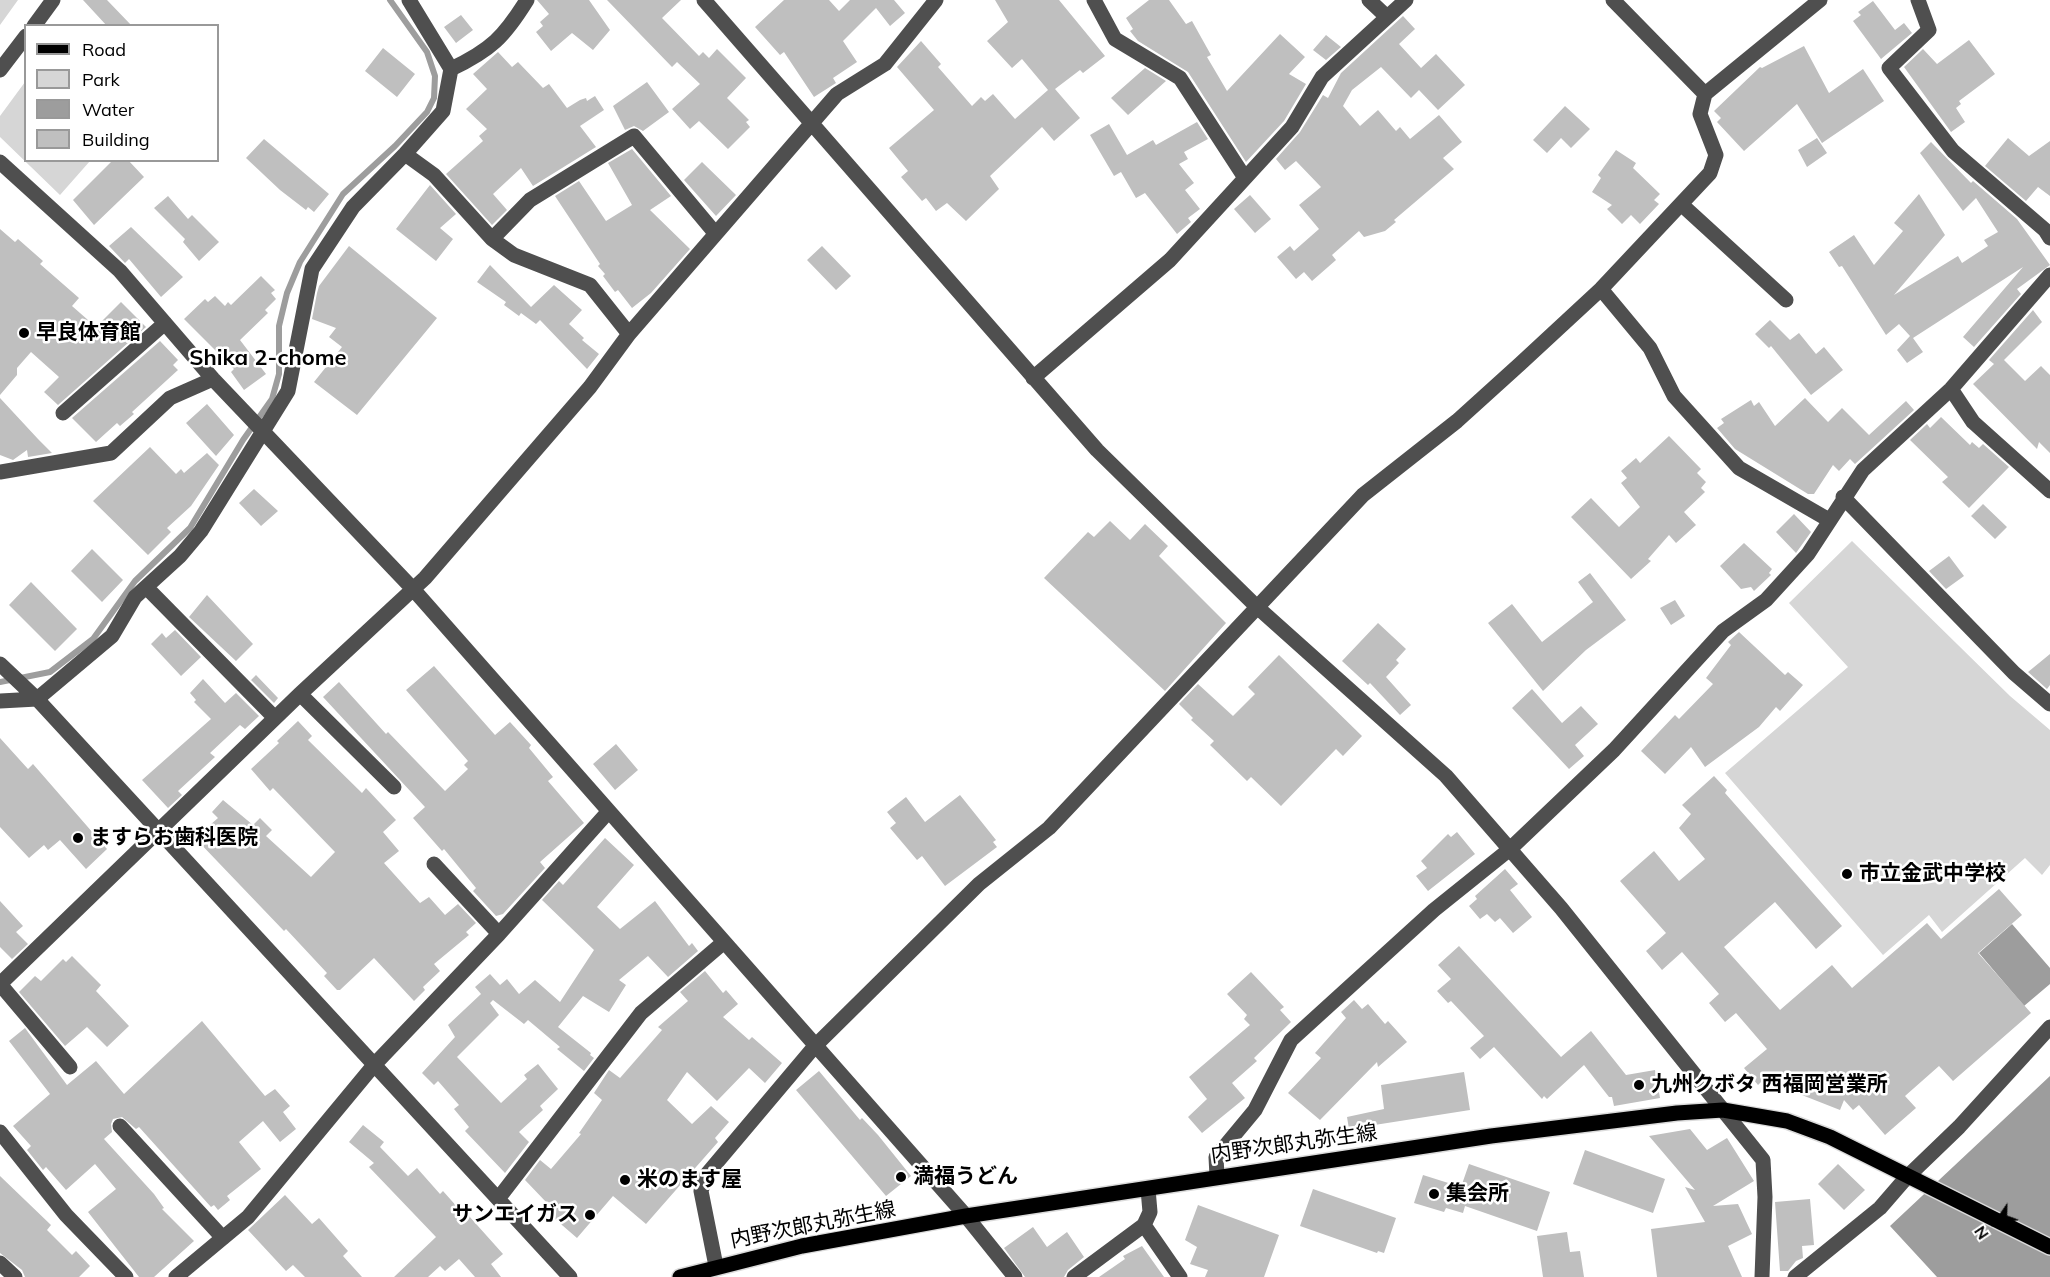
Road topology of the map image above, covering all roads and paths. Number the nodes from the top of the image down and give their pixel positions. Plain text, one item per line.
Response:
1 (52, 0) edge
2 (409, 0) edge
3 (527, 0) edge
4 (704, 0) edge
5 (936, 0) edge
6 (1094, 0) edge
7 (1369, 0) edge
8 (1406, 0) edge
9 (1613, 0) edge
10 (1820, 0) edge
11 (1918, 0) edge
12 (1387, 16) junction
13 (34, 24) edge
14 (24, 39) edge
15 (451, 69) junction
16 (0, 70) edge
17 (1705, 94) junction
18 (812, 124) junction
19 (405, 154) junction
20 (0, 162) edge
21 (1245, 178) junction
22 (1681, 204) junction
23 (715, 233) junction
24 (2050, 238) edge
25 (492, 239) junction
26 (2050, 275) edge
27 (1601, 289) junction
28 (1786, 300) dead end
29 (165, 323) junction
30 (629, 334) junction
31 (213, 378) junction
32 (1033, 378) junction
33 (1952, 389) junction
34 (63, 413) dead end
35 (263, 431) junction
36 (0, 472) edge
37 (2050, 490) edge
38 (1843, 497) junction
39 (1829, 520) junction
40 (146, 587) junction
41 (413, 589) junction
42 (1256, 606) junction
43 (3, 667) edge
44 (300, 694) junction
45 (34, 696) junction
46 (0, 700) edge
47 (2050, 704) edge
48 (275, 718) junction
49 (394, 787) dead end
50 (609, 811) junction
51 (158, 831) junction
52 (1510, 849) junction
53 (434, 864) dead end
54 (499, 934) junction
55 (724, 942) junction
56 (0, 984) edge
57 (2050, 1027) edge
58 (815, 1046) junction
59 (374, 1065) junction
60 (70, 1066) dead end
61 (1723, 1110) junction
62 (120, 1126) dead end
63 (0, 1132) edge
64 (1217, 1176) junction
65 (1906, 1178) junction
66 (1148, 1189) junction
67 (498, 1198) junction
68 (966, 1216) junction
69 (1144, 1225) junction
70 (223, 1238) junction
71 (2050, 1247) edge
72 (0, 1263) edge
73 (716, 1266) junction
74 (15, 1277) edge
75 (126, 1277) edge
76 (176, 1277) edge
77 (570, 1277) edge
78 (680, 1277) edge
79 (1015, 1277) edge
80 (1074, 1277) edge
81 (1180, 1277) edge
82 (1762, 1277) edge
83 (1795, 1277) edge

1 - 13 street
2 - 15 street
3 - 15 street
4 - 18 street
5 - 18 street
6 - 21 street
7 - 12 street
8 - 12 street
9 - 17 street
10 - 17 street
11 - 24 street
12 - 21 street
14 - 16 street
15 - 19 street
17 - 22 street
18 - 23 street
18 - 32 street
19 - 25 street
19 - 35 street
20 - 29 street
21 - 32 street
22 - 27 street
22 - 28 street
23 - 25 street
23 - 30 street
25 - 30 street
26 - 33 street
27 - 39 street
27 - 42 street
29 - 31 street
29 - 34 street
30 - 41 street
31 - 35 street
31 - 36 street
32 - 42 street
33 - 37 street
33 - 38 street
35 - 40 street
35 - 41 street
38 - 39 street
38 - 47 street
39 - 52 street
40 - 45 street
40 - 48 street
41 - 44 street
41 - 50 street
42 - 52 street
42 - 58 street
43 - 45 street
44 - 48 street
44 - 49 street
45 - 46 street
45 - 51 street
48 - 51 street
50 - 54 street
50 - 55 street
51 - 56 street
51 - 59 street
52 - 61 street
52 - 64 street
53 - 54 street
54 - 59 street
55 - 58 street
55 - 67 street
56 - 60 street
57 - 65 street
58 - 68 street
58 - 73 street
59 - 67 street
59 - 70 street
61 - 64 main road, 内野次郎丸弥生線
61 - 65 main road, 内野次郎丸弥生線
61 - 82 street
62 - 70 street
63 - 75 street
64 - 66 main road, 内野次郎丸弥生線
65 - 71 main road, 内野次郎丸弥生線
65 - 83 street
66 - 68 main road, 内野次郎丸弥生線
66 - 69 street
67 - 77 street
68 - 73 main road, 内野次郎丸弥生線
68 - 79 street
69 - 80 street
69 - 81 street
70 - 76 street
72 - 74 street
73 - 78 main road, 内野次郎丸弥生線

